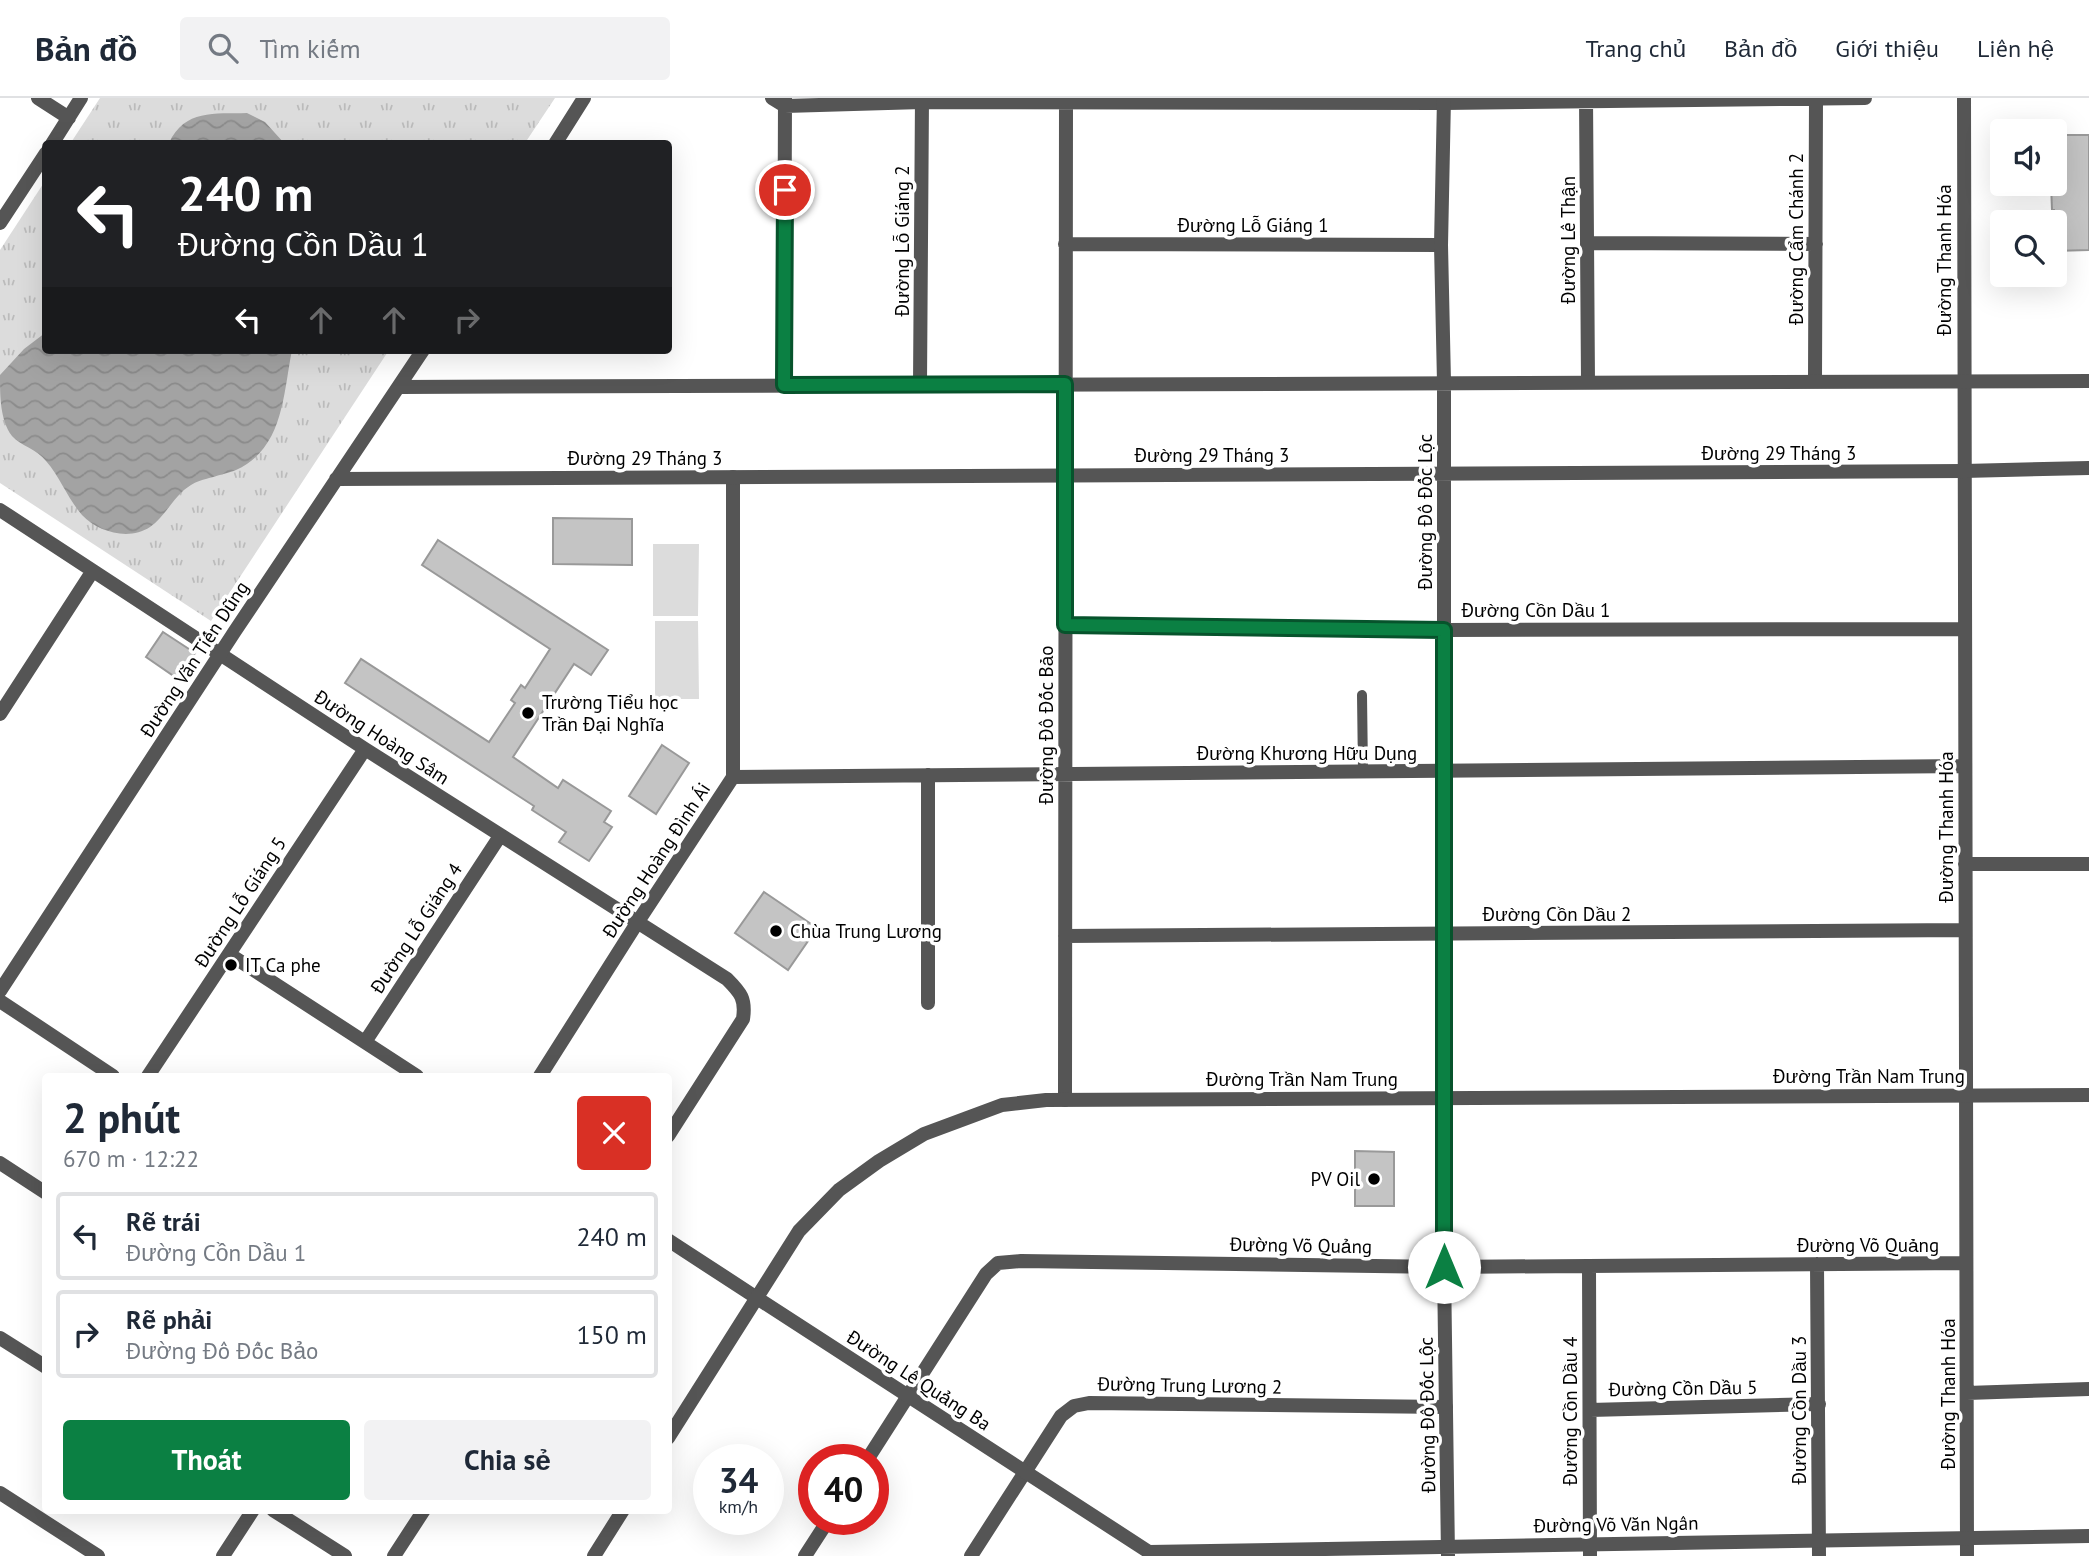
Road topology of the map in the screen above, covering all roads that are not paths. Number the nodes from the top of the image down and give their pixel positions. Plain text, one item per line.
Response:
1 (38, 98) edge
2 (81, 98) edge
3 (584, 98) edge
4 (1816, 98) edge
5 (1865, 98) edge
6 (1964, 98) edge
7 (922, 100) edge
8 (1066, 100) edge
9 (1444, 100) edge
10 (1586, 100) edge
11 (781, 101) edge
12 (69, 118) junction
13 (55, 140) edge
14 (558, 140) edge
15 (42, 159) edge
16 (0, 223) edge
17 (1587, 243) junction
18 (1065, 244) junction
19 (1816, 244) junction
20 (1441, 245) junction
21 (421, 354) edge
22 (1963, 380) junction
23 (1815, 381) junction
24 (2089, 381) edge
25 (1444, 382) junction
26 (1588, 382) junction
27 (920, 384) junction
28 (1065, 384) junction
29 (784, 385) junction
30 (400, 387) junction
31 (2089, 468) edge
32 (1964, 471) junction
33 (1444, 474) junction
34 (1065, 475) junction
35 (733, 477) junction
36 (336, 479) junction
37 (0, 510) edge
38 (92, 572) junction
39 (1065, 625) junction
40 (1965, 629) junction
41 (1444, 630) junction
42 (220, 654) junction
43 (1362, 695) dead end
44 (0, 714) edge
45 (365, 749) junction
46 (1965, 766) junction
47 (1363, 771) junction
48 (1444, 772) junction
49 (1065, 773) junction
50 (928, 775) junction
51 (733, 777) junction
52 (500, 836) junction
53 (1965, 864) junction
54 (2089, 864) edge
55 (637, 923) junction
56 (1965, 930) junction
57 (1444, 934) junction
58 (1065, 936) junction
59 (229, 954) junction
60 (0, 991) edge
61 (0, 1002) edge
62 (928, 1003) dead end
63 (365, 1042) junction
64 (108, 1073) edge
65 (151, 1073) edge
66 (412, 1073) edge
67 (542, 1073) edge
68 (1966, 1095) junction
69 (2089, 1095) edge
70 (1444, 1097) junction
71 (1065, 1100) junction
72 (672, 1130) edge
73 (0, 1163) edge
74 (42, 1191) edge
75 (672, 1243) edge
76 (1966, 1263) junction
77 (1817, 1264) junction
78 (1589, 1266) junction
79 (1444, 1267) junction
80 (757, 1298) junction
81 (0, 1338) edge
82 (42, 1364) edge
83 (2089, 1390) edge
84 (1967, 1393) junction
85 (908, 1396) junction
86 (1819, 1404) junction
87 (1446, 1407) junction
88 (1590, 1410) junction
89 (672, 1432) edge
90 (877, 1444) edge
91 (1026, 1472) junction
92 (0, 1493) edge
93 (250, 1514) edge
94 (279, 1514) edge
95 (421, 1514) edge
96 (620, 1514) edge
97 (819, 1535) edge
98 (2089, 1536) edge
99 (1967, 1538) junction
100 (1818, 1540) junction
101 (1590, 1550) edge
102 (1448, 1551) edge
103 (1148, 1554) edge
104 (98, 1556) edge
105 (223, 1556) edge
106 (345, 1556) edge
107 (394, 1556) edge
108 (594, 1556) edge
109 (805, 1556) edge
110 (971, 1556) edge
111 (1818, 1556) edge
112 (1967, 1556) edge

1 - 12 street
2 - 12 street
3 - 14 street
4 - 5 street
4 - 10 street
4 - 19 street, Đường Cẩm Chánh 2
6 - 22 street, Đường Thanh Hóa
7 - 8 street
7 - 11 street
7 - 27 street, Đường Lỗ Giáng 2
8 - 9 street
8 - 18 street, Đường Đô Đốc Bảo
9 - 10 street
9 - 20 street, Đường Đô Đốc Lộc
10 - 17 street, Đường Lê Thận
11 - 29 street
12 - 13 street
15 - 16 street
17 - 19 street
17 - 26 street, Đường Lê Thận
18 - 20 street, Đường Lỗ Giáng 1
18 - 28 street, Đường Đô Đốc Bảo
19 - 23 street, Đường Cẩm Chánh 2
20 - 25 street, Đường Đô Đốc Lộc
21 - 30 street, Đường Văn Tiến Dũng
22 - 23 street
22 - 24 street
22 - 32 street, Đường Thanh Hóa
23 - 26 street
25 - 26 street
25 - 28 street
25 - 33 street, Đường Đô Đốc Lộc
27 - 28 street
27 - 29 street
28 - 34 street, Đường Đô Đốc Bảo
29 - 30 street
30 - 36 street, Đường Văn Tiến Dũng
31 - 32 street, Đường 29 Tháng 3
32 - 33 street, Đường 29 Tháng 3
32 - 40 street, Đường Thanh Hóa
33 - 34 street, Đường 29 Tháng 3
33 - 41 street, Đường Đô Đốc Lộc
34 - 35 street, Đường 29 Tháng 3
34 - 39 street, Đường Đô Đốc Bảo
35 - 36 street, Đường 29 Tháng 3
35 - 51 street, Đường Hoàng Đình Ái
36 - 42 street, Đường Văn Tiến Dũng
37 - 38 street, Đường Hoàng Sâm
38 - 42 street, Đường Hoàng Sâm
38 - 44 street
39 - 41 street, Đường Cồn Dầu 1
39 - 49 street, Đường Đô Đốc Bảo
40 - 41 street, Đường Cồn Dầu 1
40 - 46 street, Đường Thanh Hóa
41 - 48 street, Đường Đô Đốc Lộc
42 - 45 street, Đường Hoàng Sâm
42 - 60 street, Đường Văn Tiến Dũng
43 - 47 lane
45 - 52 street, Đường Hoàng Sâm
45 - 59 street, Đường Lỗ Giáng 5
46 - 48 street, Đường Khương Hữu Dụng
46 - 53 street, Đường Thanh Hóa
47 - 48 street, Đường Khương Hữu Dụng
47 - 49 street, Đường Khương Hữu Dụng
48 - 57 street, Đường Đô Đốc Lộc
49 - 50 street, Đường Khương Hữu Dụng
49 - 58 street, Đường Đô Đốc Bảo
50 - 51 street, Đường Khương Hữu Dụng
50 - 62 street
51 - 55 street, Đường Hoàng Đình Ái
52 - 55 street, Đường Hoàng Sâm
52 - 63 street, Đường Lỗ Giáng 4
53 - 54 street
53 - 56 street, Đường Thanh Hóa
55 - 67 street, Đường Hoàng Đình Ái
55 - 72 street, Đường Hoàng Sâm
56 - 57 street, Đường Cồn Dầu 2
56 - 68 street, Đường Thanh Hóa
57 - 58 street, Đường Cồn Dầu 2
57 - 70 street, Đường Đô Đốc Lộc
58 - 71 street, Đường Đô Đốc Bảo
59 - 63 street
59 - 65 street, Đường Lỗ Giáng 5
61 - 64 street
63 - 66 street
68 - 69 street, Đường Trần Nam Trung
68 - 70 street, Đường Trần Nam Trung
68 - 76 street, Đường Thanh Hóa
70 - 71 street, Đường Trần Nam Trung
70 - 79 street, Đường Đô Đốc Lộc
71 - 80 street, Đường Trần Nam Trung
73 - 74 street
75 - 80 street, Đường Lê Quảng Ba
76 - 77 street, Đường Võ Quảng
76 - 84 street, Đường Thanh Hóa
77 - 78 street, Đường Võ Quảng
77 - 86 street, Đường Cồn Dầu 3
78 - 79 street, Đường Võ Quảng
78 - 88 street, Đường Cồn Dầu 4
79 - 85 street, Đường Võ Quảng
79 - 87 street, Đường Đô Đốc Lộc
80 - 85 street, Đường Lê Quảng Ba
80 - 89 street, Đường Trần Nam Trung
81 - 82 street
83 - 84 street
84 - 99 street, Đường Thanh Hóa
85 - 90 street, Đường Võ Quảng
85 - 91 street, Đường Lê Quảng Ba
86 - 88 street, Đường Cồn Dầu 5
86 - 100 street, Đường Cồn Dầu 3
87 - 91 street, Đường Trung Lương 2
87 - 102 street, Đường Đô Đốc Lộc
88 - 101 street, Đường Cồn Dầu 4
91 - 103 street, Đường Lê Quảng Ba
91 - 110 street, Đường Trung Lương 2
92 - 104 street
93 - 105 street
94 - 106 street
95 - 107 street
96 - 108 street
97 - 109 street
98 - 99 street, Đường Võ Văn Ngân
99 - 100 street, Đường Võ Văn Ngân
99 - 112 street, Đường Thanh Hóa
100 - 101 street, Đường Võ Văn Ngân
100 - 111 street, Đường Cồn Dầu 3
101 - 102 street, Đường Võ Văn Ngân
102 - 103 street, Đường Võ Văn Ngân

